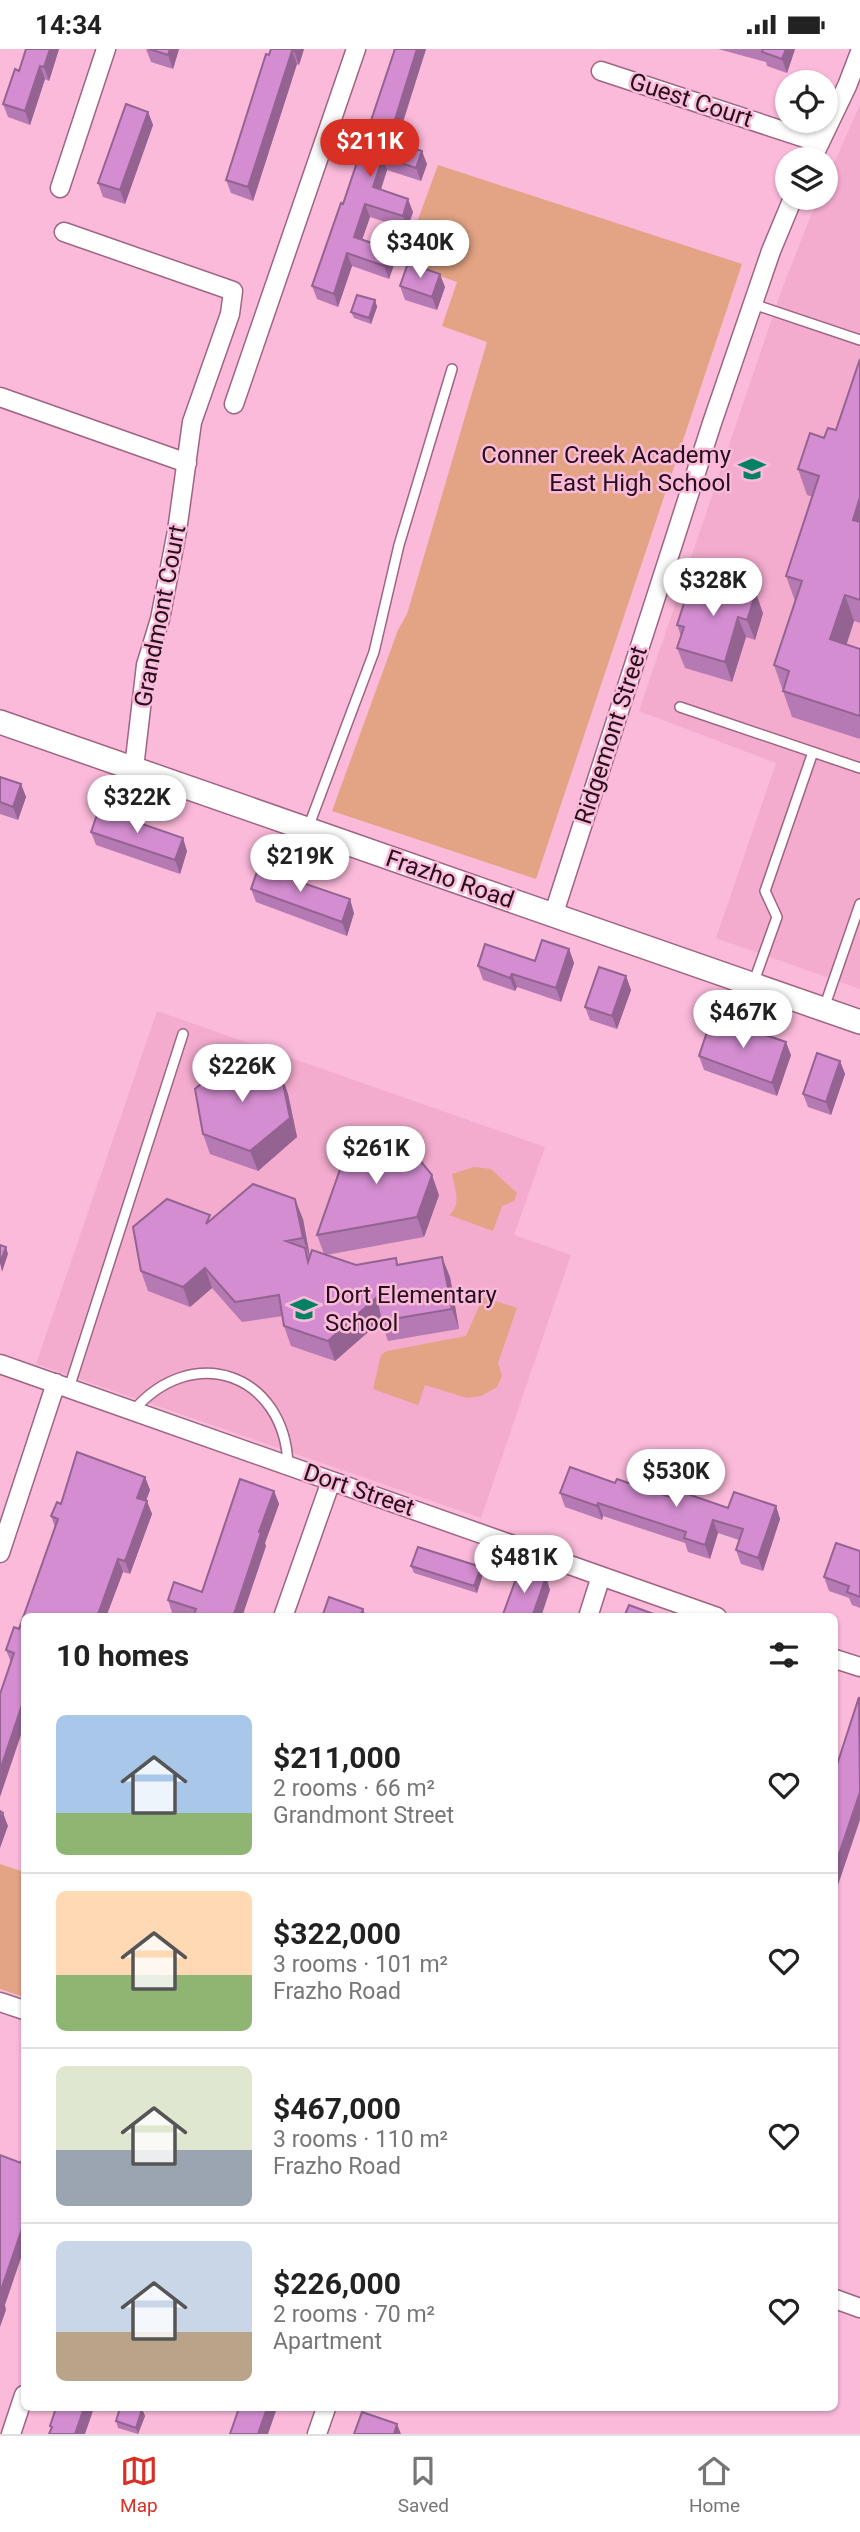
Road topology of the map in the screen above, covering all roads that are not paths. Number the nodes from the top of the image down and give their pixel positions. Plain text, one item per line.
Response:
1 (106, 49) edge
2 (356, 49) edge
3 (860, 52) edge
4 (601, 71) dead end
5 (805, 147) edge
6 (818, 147) edge
7 (60, 188) dead end
8 (788, 210) edge
9 (64, 232) dead end
10 (753, 304) junction
11 (860, 340) edge
12 (452, 369) dead end
13 (0, 397) edge
14 (234, 404) dead end
15 (187, 463) junction
16 (680, 707) dead end
17 (0, 722) edge
18 (813, 752) junction
19 (134, 768) junction
20 (860, 768) edge
21 (307, 829) junction
22 (860, 904) edge
23 (552, 916) junction
24 (753, 985) junction
25 (823, 1010) junction
26 (860, 1023) edge
27 (183, 1034) dead end
28 (0, 1364) edge
29 (63, 1386) junction
30 (134, 1411) junction
31 (288, 1465) junction
32 (331, 1481) junction
33 (0, 1553) edge
34 (601, 1576) junction
35 (285, 1613) edge
36 (589, 1613) edge
37 (706, 1613) edge
38 (838, 1660) edge
39 (860, 1667) edge
40 (0, 2002) edge
41 (21, 2009) edge
42 (838, 2300) edge
43 (860, 2308) edge
44 (21, 2404) edge
45 (325, 2411) edge
46 (11, 2434) edge
47 (317, 2434) edge

1 - 7 street
2 - 14 street
3 - 6 street
4 - 5 street, Guest Court
8 - 10 street, Ridgemont Street
9 - 15 street, Grandmont Court
10 - 11 lane
10 - 23 street, Ridgemont Street
12 - 21 lane
13 - 15 street
15 - 19 street, Grandmont Court
16 - 18 lane
17 - 19 street, Frazho Road
18 - 20 lane
18 - 24 lane
19 - 21 street, Frazho Road
21 - 23 street, Frazho Road
22 - 25 lane
23 - 24 street, Frazho Road
24 - 25 street, Frazho Road
25 - 26 street, Frazho Road
27 - 29 lane
28 - 29 street, Dort Street
29 - 30 street, Dort Street
29 - 33 street
30 - 31 street, Dort Street
30 - 31 lane
31 - 32 street, Dort Street
32 - 34 street, Dort Street
32 - 35 street
34 - 36 street
34 - 37 street, Dort Street
38 - 39 street
40 - 41 street
42 - 43 street
44 - 46 street
45 - 47 street

